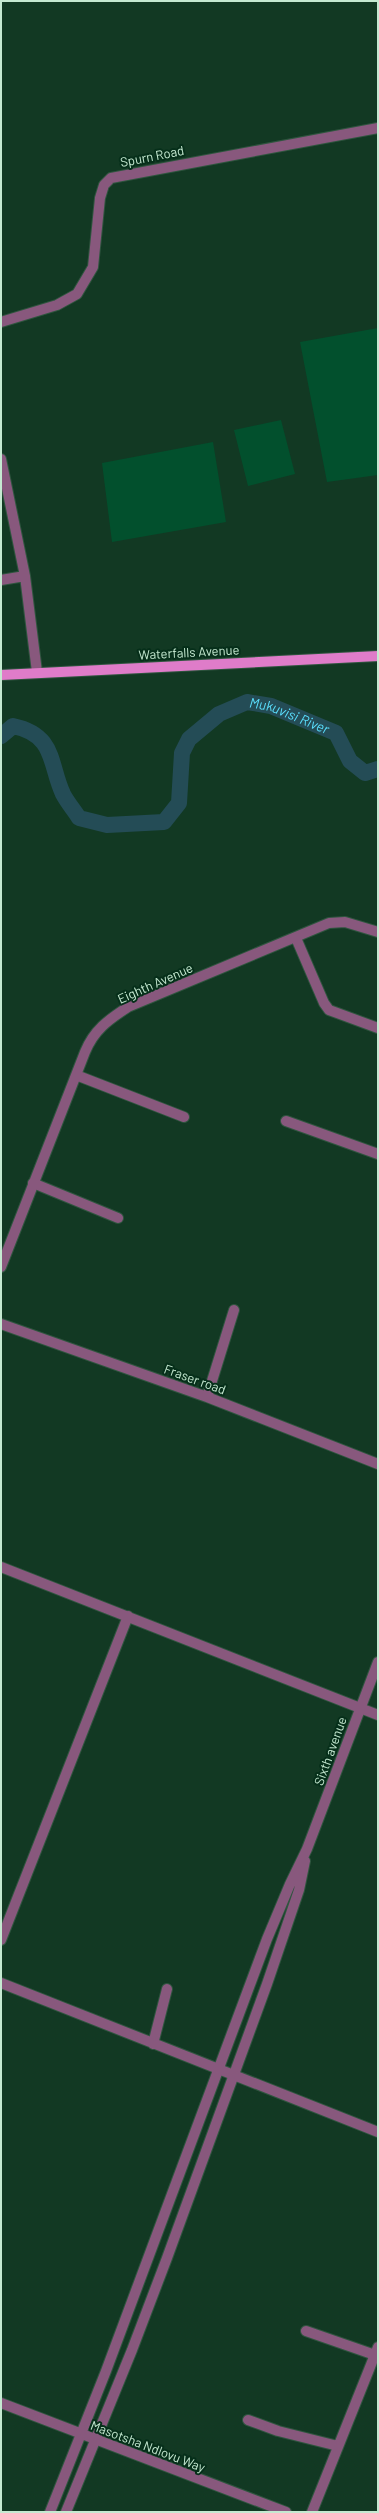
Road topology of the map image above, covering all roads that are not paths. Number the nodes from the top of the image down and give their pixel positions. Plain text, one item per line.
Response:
1 (378, 128) edge
2 (1, 322) edge
3 (1, 459) edge
4 (25, 576) junction
5 (1, 580) edge
6 (378, 656) edge
7 (37, 672) junction
8 (1, 675) edge
9 (378, 932) edge
10 (296, 938) junction
11 (378, 1028) edge
12 (76, 1074) junction
13 (184, 1116) dead end
14 (286, 1121) dead end
15 (378, 1154) edge
16 (33, 1183) junction
17 (118, 1218) dead end
18 (5, 1243) edge
19 (1, 1267) edge
20 (234, 1310) dead end
21 (1, 1324) edge
22 (207, 1397) junction
23 (378, 1464) edge
24 (1, 1567) edge
25 (128, 1616) junction
26 (378, 1662) edge
27 (360, 1708) junction
28 (378, 1715) edge
29 (308, 1849) junction
30 (1, 1940) edge
31 (1, 1983) edge
32 (167, 1989) dead end
33 (153, 2044) junction
34 (219, 2070) junction
35 (233, 2076) junction
36 (378, 2132) edge
37 (306, 2331) dead end
38 (376, 2351) edge
39 (1, 2403) edge
40 (248, 2420) dead end
41 (81, 2434) junction
42 (95, 2439) junction
43 (338, 2446) junction
44 (50, 2512) edge
45 (66, 2512) edge
46 (286, 2512) edge
47 (312, 2512) edge

1 - 2 street, Spurn Road
3 - 4 street
4 - 5 street
4 - 7 street
6 - 7 main road, Waterfalls Avenue
7 - 8 main road, Waterfalls Avenue
9 - 10 street, Eighth Avenue
10 - 11 street
10 - 12 street, Eighth Avenue
12 - 13 street
12 - 16 street, Eighth Avenue
14 - 15 street
16 - 17 street
16 - 18 street, Eighth Avenue
18 - 19 street, Eighth Avenue
20 - 22 street
21 - 22 street, Fraser road
22 - 23 street, Fraser road
24 - 25 street
25 - 27 street
25 - 30 street
26 - 27 street, Sixth avenue
27 - 28 street
27 - 29 street, Sixth avenue
29 - 34 street
29 - 35 street
31 - 33 street
32 - 33 street
33 - 34 street
34 - 35 street
34 - 41 street
35 - 36 street
35 - 42 street
37 - 38 street
38 - 43 street
39 - 41 street, Masotsha Ndlovu Way
40 - 43 street
41 - 42 street, Masotsha Ndlovu Way
41 - 44 street
42 - 45 street
42 - 46 street, Masotsha Ndlovu Way
43 - 47 street

